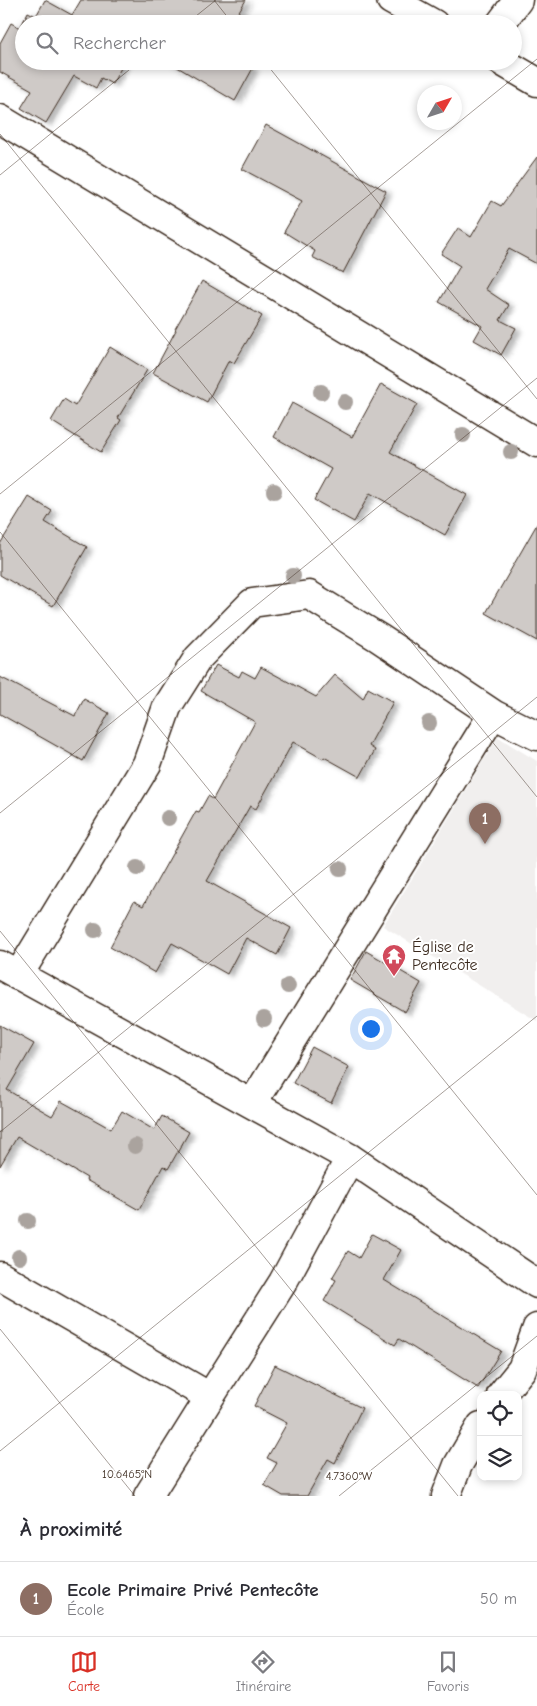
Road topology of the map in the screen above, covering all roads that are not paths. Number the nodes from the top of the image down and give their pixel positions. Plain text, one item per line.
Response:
1 (391, 0) edge
2 (518, 0) edge
3 (418, 15) edge
4 (507, 15) edge
5 (516, 70) edge
6 (537, 82) edge
7 (0, 119) edge
8 (537, 443) edge
9 (492, 714) junction
10 (537, 736) edge
11 (9, 971) edge
12 (252, 1104) junction
13 (350, 1158) junction
14 (0, 1276) edge
15 (537, 1284) edge
16 (537, 1328) edge
17 (505, 1391) edge
18 (210, 1397) junction
19 (477, 1433) edge
20 (148, 1496) edge
21 (446, 1496) edge

1 - 3 street
2 - 4 street
5 - 6 street
7 - 8 street
9 - 10 street
9 - 11 street
9 - 12 street
11 - 12 street
12 - 13 street
13 - 15 street
13 - 18 street
14 - 18 street
16 - 17 street
18 - 20 street
19 - 21 street

